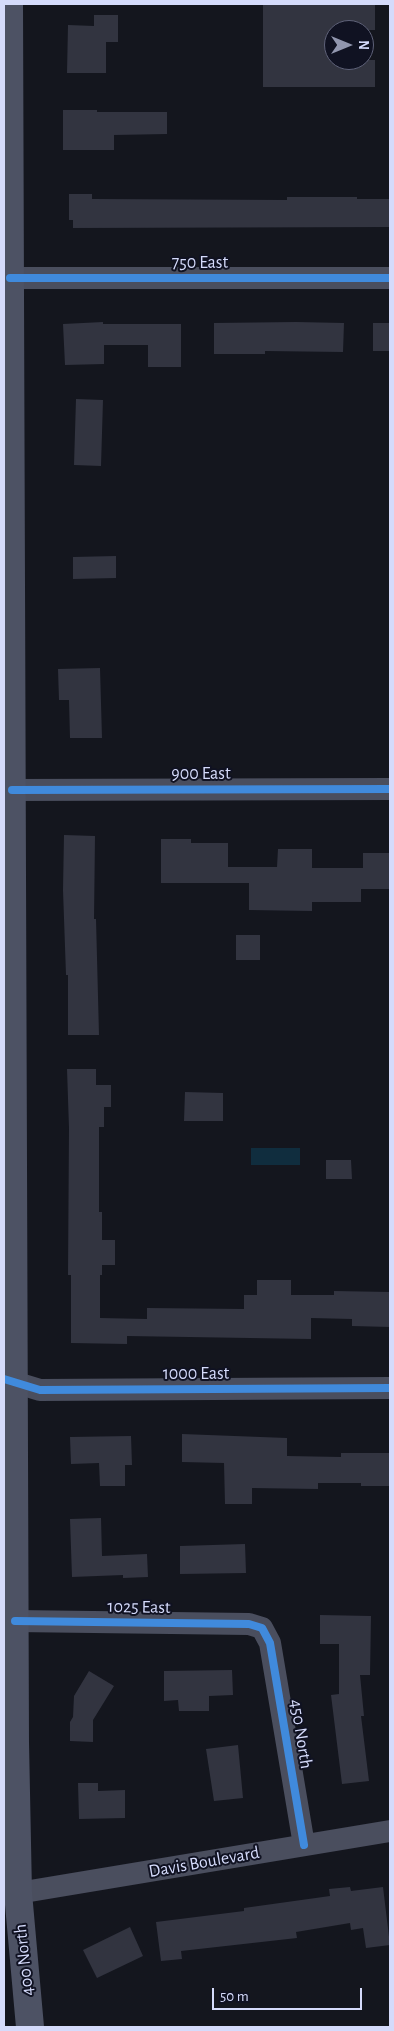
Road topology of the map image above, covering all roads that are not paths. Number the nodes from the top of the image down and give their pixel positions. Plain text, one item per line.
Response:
1 (9, 4) edge
2 (7, 177) edge
3 (10, 278) junction
4 (390, 278) edge
5 (7, 497) edge
6 (8, 746) edge
7 (390, 789) edge
8 (12, 790) junction
9 (9, 1380) edge
10 (390, 1388) edge
11 (15, 1621) junction
12 (262, 1628) joint
13 (390, 1831) edge
14 (304, 1845) junction
15 (18, 1893) junction
16 (30, 2027) edge

1 - 2 main road, 400 North
2 - 3 main road, 400 North
3 - 4 street, 750 East
3 - 5 main road, 400 North
5 - 6 main road, 400 North
6 - 8 main road, 400 North
7 - 8 street, 900 East
8 - 9 main road, 400 North
9 - 10 street, 1000 East
9 - 11 main road, 400 North
11 - 12 street, 1025 East
11 - 15 main road, 400 North
12 - 14 street, 450 North
13 - 14 street, Davis Boulevard
14 - 15 street, Davis Boulevard
15 - 16 main road, 400 North

